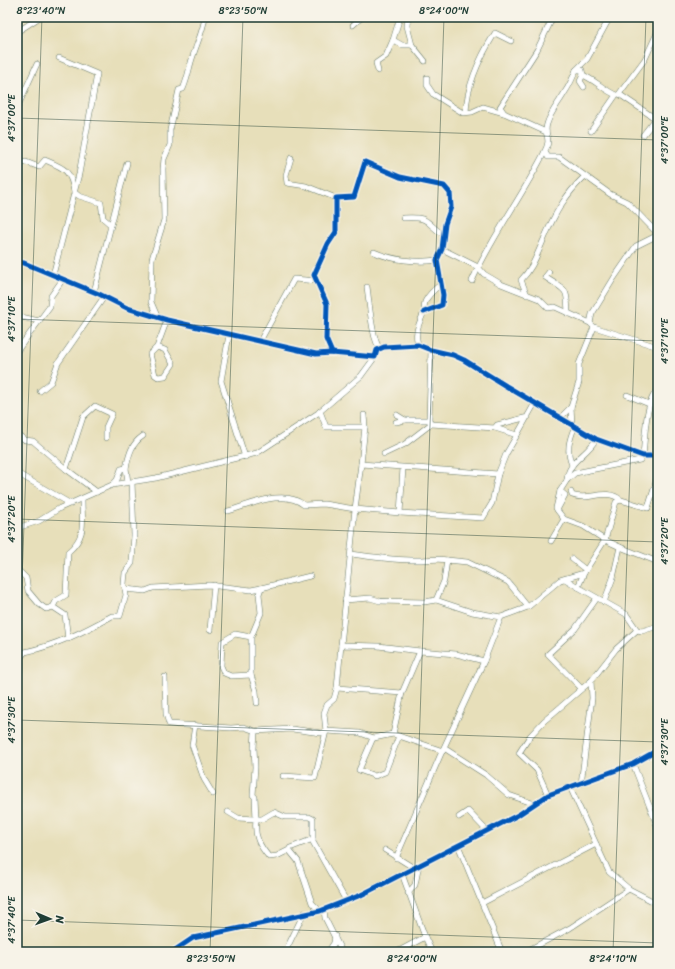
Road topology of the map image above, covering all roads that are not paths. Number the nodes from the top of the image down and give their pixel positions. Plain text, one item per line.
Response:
1 (40, 17) edge
2 (206, 17) edge
3 (362, 17) edge
4 (400, 17) edge
5 (408, 17) edge
6 (553, 17) edge
7 (610, 17) edge
8 (352, 25) dead end
9 (658, 31) edge
10 (17, 32) edge
11 (393, 40) junction
12 (511, 41) dead end
13 (412, 45) junction
14 (59, 58) dead end
15 (425, 61) dead end
16 (37, 64) dead end
17 (378, 70) dead end
18 (576, 70) junction
19 (583, 75) junction
20 (427, 78) dead end
21 (584, 87) dead end
22 (618, 95) junction
23 (466, 112) junction
24 (504, 113) junction
25 (657, 118) edge
26 (17, 119) edge
27 (546, 132) junction
28 (591, 132) dead end
29 (643, 135) dead end
30 (545, 152) junction
31 (291, 158) dead end
32 (127, 163) dead end
33 (17, 164) edge
34 (584, 177) junction
35 (74, 192) junction
36 (336, 198) junction
37 (403, 218) dead end
38 (111, 225) junction
39 (444, 235) junction
40 (658, 235) edge
41 (442, 249) junction
42 (374, 252) dead end
43 (436, 260) junction
44 (17, 262) edge
45 (478, 268) junction
46 (549, 272) dead end
47 (53, 275) junction
48 (63, 279) junction
49 (317, 281) junction
50 (472, 281) dead end
51 (441, 284) junction
52 (367, 287) dead end
53 (94, 292) junction
54 (527, 295) junction
55 (104, 297) junction
56 (448, 303) dead end
57 (442, 305) junction
58 (424, 312) junction
59 (568, 314) junction
60 (17, 316) edge
61 (157, 316) junction
62 (167, 320) junction
63 (39, 321) junction
64 (590, 323) junction
65 (594, 327) junction
66 (229, 335) junction
67 (260, 341) junction
68 (418, 345) junction
69 (157, 346) junction
70 (380, 348) junction
71 (658, 348) edge
72 (431, 350) junction
73 (17, 351) edge
74 (332, 353) junction
75 (375, 357) junction
76 (658, 390) edge
77 (40, 391) dead end
78 (627, 394) dead end
79 (535, 403) junction
80 (649, 404) junction
81 (570, 407) junction
82 (320, 411) junction
83 (364, 415) dead end
84 (397, 415) dead end
85 (528, 417) junction
86 (560, 418) junction
87 (405, 420) junction
88 (396, 422) dead end
89 (430, 422) junction
90 (574, 425) junction
91 (365, 428) junction
92 (495, 428) junction
93 (17, 434) edge
94 (517, 435) junction
95 (143, 436) dead end
96 (106, 438) dead end
97 (596, 439) junction
98 (384, 454) dead end
99 (642, 456) junction
100 (658, 456) edge
101 (245, 457) junction
102 (361, 464) junction
103 (572, 465) junction
104 (126, 468) junction
105 (403, 468) junction
106 (66, 469) junction
107 (17, 473) edge
108 (498, 474) junction
109 (658, 476) edge
110 (567, 480) junction
111 (130, 482) junction
112 (112, 485) junction
113 (657, 485) edge
114 (97, 492) junction
115 (571, 492) dead end
116 (82, 500) junction
117 (621, 500) junction
118 (71, 504) junction
119 (355, 509) junction
120 (228, 511) dead end
121 (400, 513) junction
122 (564, 519) junction
123 (17, 528) edge
124 (551, 540) dead end
125 (605, 540) junction
126 (620, 547) junction
127 (351, 554) junction
128 (572, 559) dead end
129 (447, 560) junction
130 (658, 562) edge
131 (17, 569) edge
132 (585, 572) junction
133 (658, 575) edge
134 (310, 576) dead end
135 (565, 579) junction
136 (214, 585) junction
137 (578, 587) junction
138 (261, 588) junction
139 (125, 589) junction
140 (658, 590) edge
141 (597, 598) junction
142 (345, 600) junction
143 (436, 600) junction
144 (604, 602) junction
145 (53, 607) junction
146 (528, 607) junction
147 (500, 617) junction
148 (658, 626) edge
149 (210, 630) dead end
150 (638, 630) junction
151 (252, 637) junction
152 (68, 639) junction
153 (341, 645) junction
154 (420, 651) junction
155 (484, 661) junction
156 (17, 673) edge
157 (251, 674) junction
158 (165, 677) dead end
159 (591, 681) junction
160 (337, 688) junction
161 (581, 688) junction
162 (402, 693) junction
163 (258, 704) dead end
164 (195, 725) junction
165 (255, 730) junction
166 (326, 731) junction
167 (393, 734) junction
168 (399, 736) junction
169 (373, 738) junction
170 (444, 749) junction
171 (658, 750) edge
172 (633, 764) junction
173 (283, 776) dead end
174 (581, 784) junction
175 (570, 787) junction
176 (213, 794) dead end
177 (548, 795) junction
178 (535, 804) junction
179 (228, 812) dead end
180 (460, 817) dead end
181 (256, 819) junction
182 (658, 828) edge
183 (487, 831) junction
184 (313, 839) junction
185 (596, 844) junction
186 (458, 846) junction
187 (289, 850) junction
188 (385, 850) dead end
189 (396, 857) junction
190 (417, 867) junction
191 (402, 874) junction
192 (629, 889) junction
193 (408, 893) junction
194 (344, 901) junction
195 (482, 903) junction
196 (658, 904) edge
197 (322, 911) junction
198 (304, 913) junction
199 (335, 935) junction
200 (425, 937) junction
201 (172, 952) edge
202 (285, 952) edge
203 (328, 952) edge
204 (342, 952) edge
205 (397, 952) edge
206 (432, 952) edge
207 (502, 952) edge
208 (525, 952) edge

1 - 10 street
2 - 61 street
3 - 8 street
4 - 11 street
5 - 13 street
6 - 24 street
7 - 18 street
9 - 22 street
11 - 13 street
11 - 17 street
12 - 23 street
13 - 15 street
14 - 35 street
16 - 26 street
18 - 19 street
18 - 27 street
19 - 21 street
19 - 22 street
20 - 23 street
22 - 25 street
22 - 28 street
23 - 24 street
24 - 27 street
25 - 29 street
27 - 30 street
30 - 34 street
30 - 45 street
31 - 36 street
32 - 38 street
33 - 35 street
34 - 40 street
34 - 54 street
35 - 38 street
35 - 47 street
36 - 39 street
36 - 49 street
37 - 39 street
38 - 53 street
39 - 41 street
40 - 64 street
41 - 43 street
41 - 45 street
42 - 43 street
43 - 51 street
44 - 47 street
45 - 50 street
45 - 54 street
46 - 59 street
47 - 48 street
48 - 53 street
48 - 63 street
49 - 67 street
49 - 74 street
51 - 57 street
51 - 58 street
52 - 70 street
53 - 55 street
54 - 59 street
55 - 61 street
55 - 77 street
56 - 57 street
57 - 58 street
58 - 68 street
59 - 64 street
60 - 63 street
61 - 62 street
62 - 66 street
62 - 69 street
63 - 73 street
64 - 65 street
65 - 71 street
65 - 81 street
66 - 67 street
66 - 101 street
67 - 74 street
68 - 70 street
68 - 72 street
69 - 69 street
70 - 75 street
72 - 79 street
72 - 89 street
74 - 75 street
75 - 82 street
76 - 80 street
78 - 80 street
79 - 85 street
79 - 86 street
80 - 99 street
81 - 86 street
81 - 90 street
82 - 91 street
82 - 101 street
83 - 91 street
84 - 87 street
85 - 92 street
85 - 94 street
86 - 90 street
87 - 88 street
87 - 89 street
89 - 92 street
89 - 98 street
90 - 97 street
90 - 103 street
91 - 102 street
92 - 94 street
93 - 106 street
94 - 108 street
95 - 104 street
96 - 106 street
97 - 99 street
97 - 103 street
99 - 100 street
99 - 110 street
101 - 111 street
102 - 105 street
102 - 119 street
103 - 110 street
104 - 111 street
104 - 112 street
105 - 108 street
105 - 121 street
106 - 114 street
107 - 118 street
108 - 121 street
109 - 113 street
110 - 122 street
111 - 112 street
111 - 139 street
112 - 114 street
113 - 117 street
114 - 116 street
115 - 117 street
116 - 118 street
116 - 145 street
117 - 125 street
118 - 123 street
119 - 120 street
119 - 121 street
119 - 127 street
122 - 124 street
122 - 125 street
125 - 126 street
125 - 132 street
126 - 130 street
126 - 144 street
127 - 129 street
127 - 142 street
128 - 132 street
129 - 143 street
129 - 146 street
131 - 145 street
132 - 135 street
132 - 137 street
133 - 140 street
134 - 138 street
135 - 137 street
135 - 146 street
136 - 138 street
136 - 139 street
136 - 149 street
137 - 141 street
138 - 151 street
139 - 152 street
141 - 144 street
141 - 161 street
142 - 143 street
142 - 153 street
143 - 147 street
144 - 150 street
145 - 152 street
146 - 147 street
147 - 155 street
148 - 150 street
150 - 159 street
151 - 157 street
151 - 157 street
152 - 156 street
153 - 154 street
153 - 160 street
154 - 155 street
154 - 162 street
155 - 170 street
157 - 163 street
158 - 164 street
159 - 161 street
159 - 174 street
160 - 162 street
160 - 166 street
161 - 177 street
162 - 167 street
164 - 165 street
164 - 176 street
165 - 166 street
165 - 181 street
166 - 169 street
166 - 173 street
167 - 168 street
167 - 169 street
168 - 169 street
168 - 170 street
170 - 178 street
170 - 189 street
171 - 172 street
172 - 174 street
172 - 182 street
174 - 175 street
175 - 177 street
175 - 185 street
177 - 178 street
178 - 183 street
179 - 181 street
180 - 183 street
181 - 184 street
181 - 187 street
183 - 186 street
184 - 187 street
184 - 194 street
185 - 192 street
185 - 195 street
186 - 190 street
186 - 195 street
187 - 197 street
188 - 189 street
189 - 190 street
190 - 191 street
190 - 193 street
191 - 193 street
191 - 194 street
192 - 196 street
192 - 208 street
193 - 200 street
194 - 197 street
195 - 207 street
197 - 198 street
197 - 199 street
198 - 201 street
198 - 202 street
199 - 203 street
199 - 204 street
200 - 205 street
200 - 206 street

